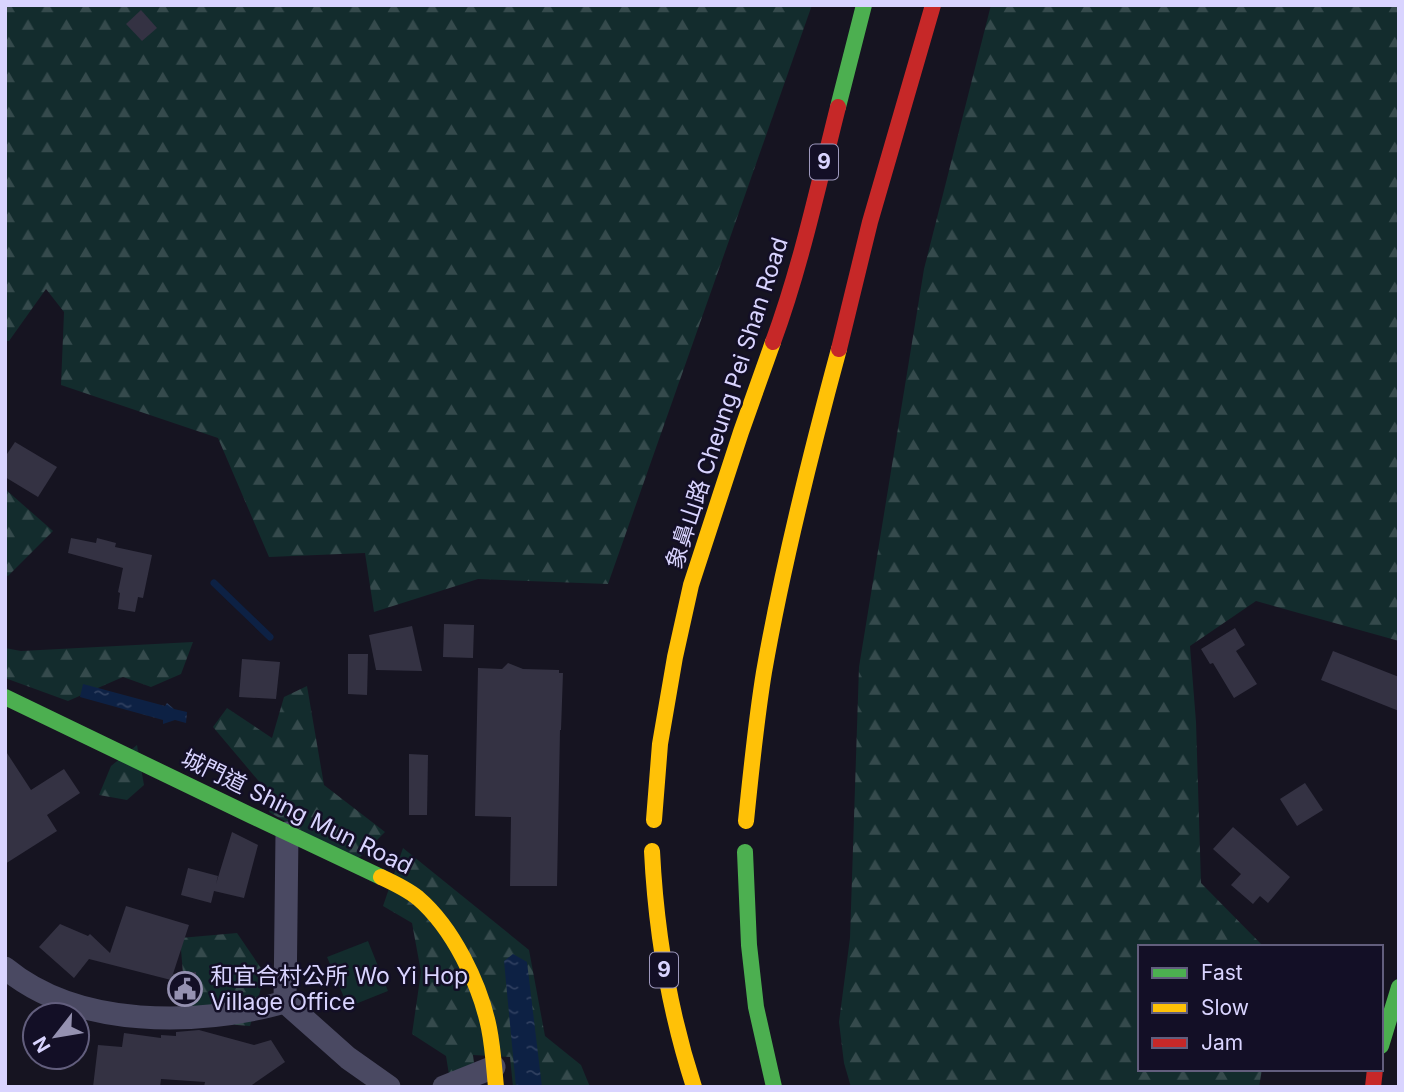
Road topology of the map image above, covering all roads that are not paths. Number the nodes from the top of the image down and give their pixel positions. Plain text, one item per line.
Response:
1 (864, 5) edge
2 (933, 5) edge
3 (5, 696) edge
4 (654, 820) dead end
5 (746, 821) dead end
6 (287, 833) junction
7 (652, 850) dead end
8 (745, 852) dead end
9 (5, 968) edge
10 (1399, 987) edge
11 (285, 1002) junction
12 (1383, 1039) edge
13 (495, 1077) edge
14 (388, 1087) edge
15 (444, 1087) edge
16 (694, 1087) edge
17 (774, 1087) edge

1 - 4 main road, 象鼻山路 Cheung Pei Shan Road / 9
2 - 5 main road
3 - 6 main road, 城門道 Shing Mun Road
6 - 11 street
6 - 13 main road, 城門道 Shing Mun Road
7 - 16 main road, 9
8 - 17 main road
9 - 11 street
10 - 12 main road
11 - 14 street
13 - 15 street

